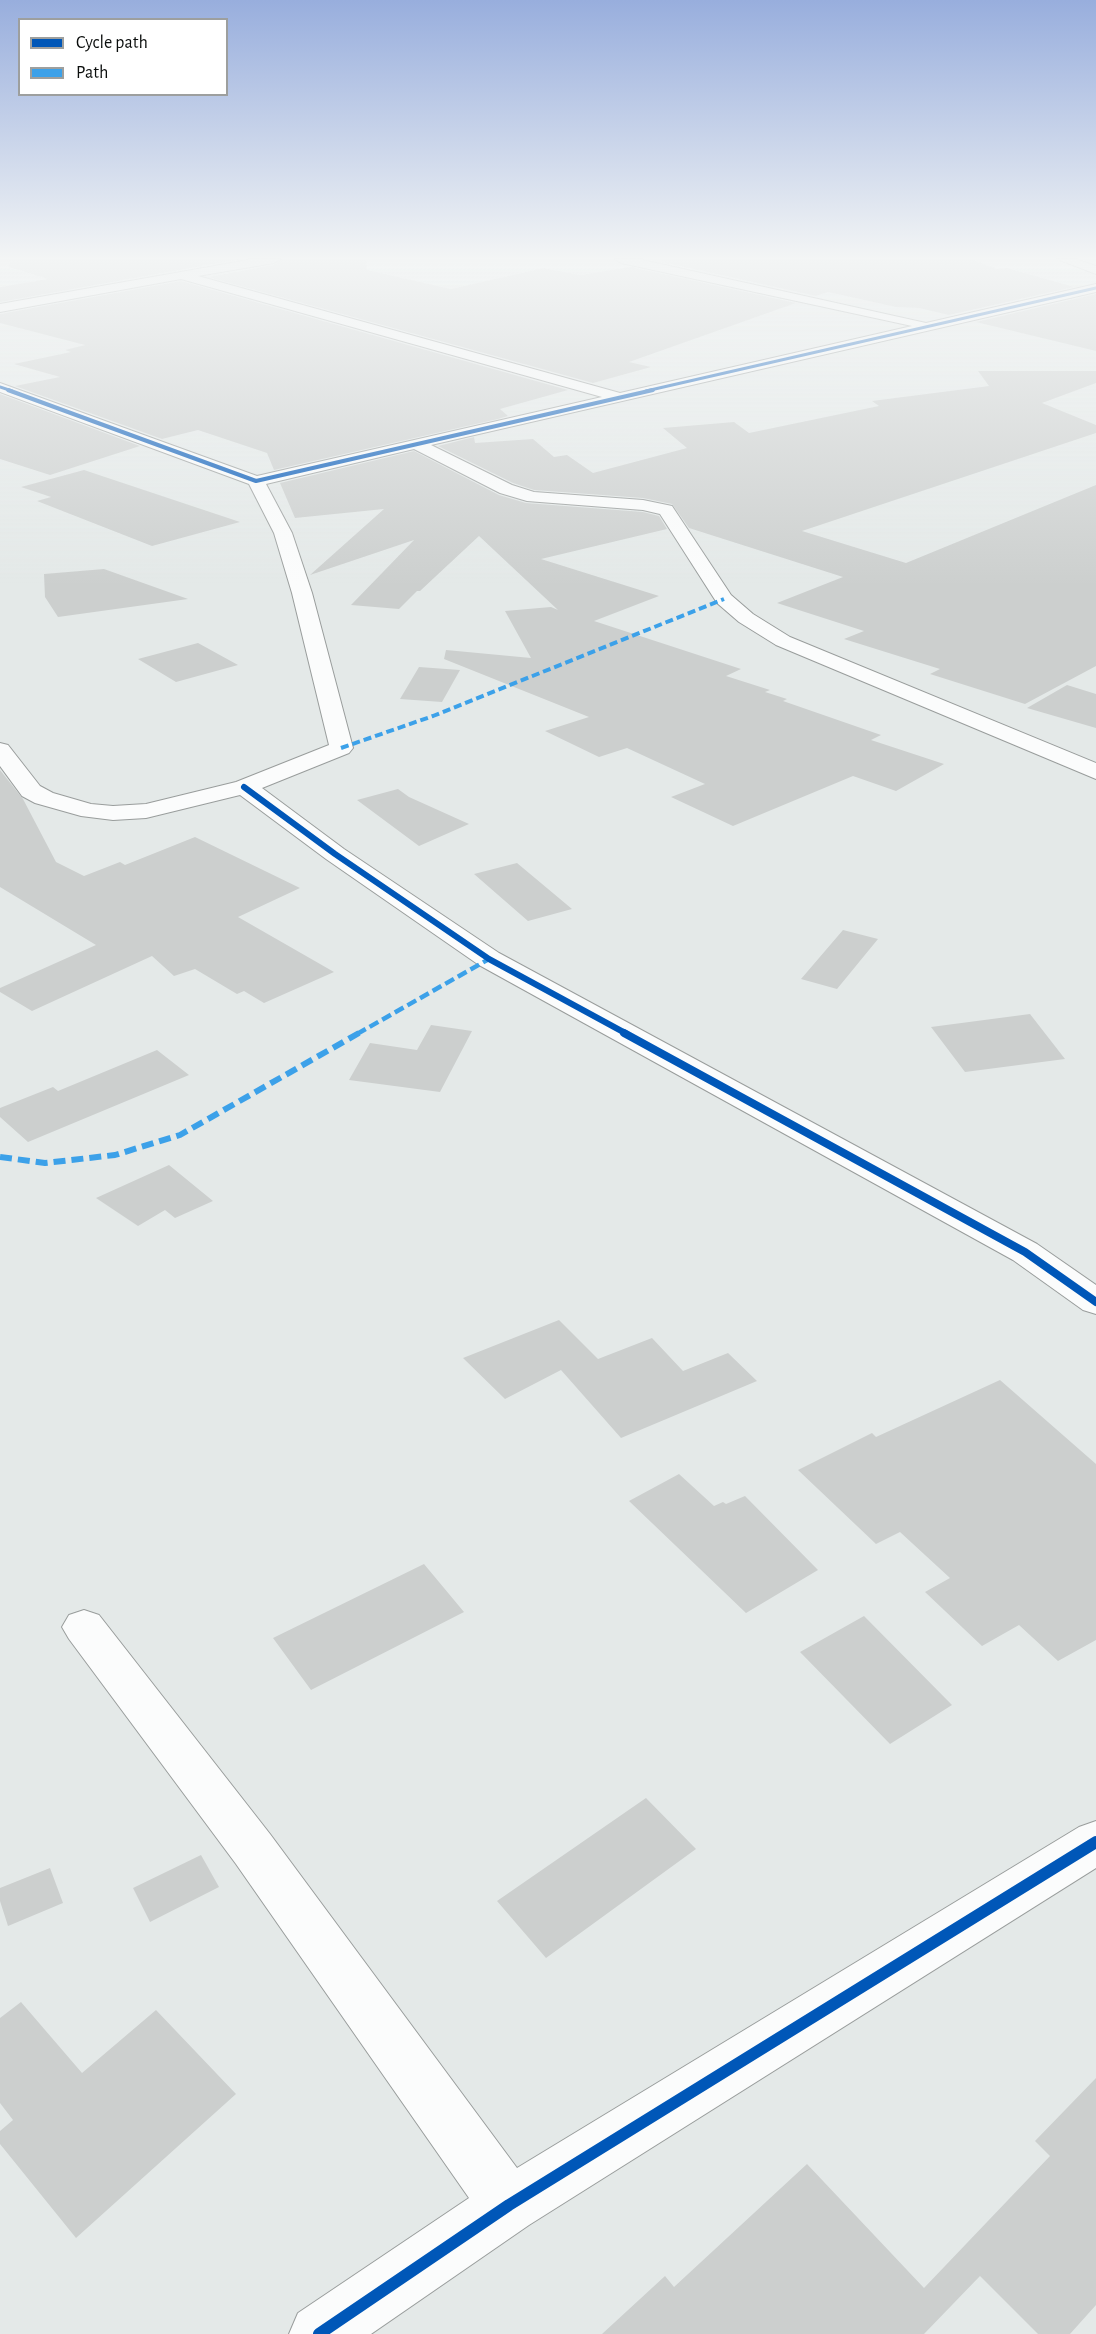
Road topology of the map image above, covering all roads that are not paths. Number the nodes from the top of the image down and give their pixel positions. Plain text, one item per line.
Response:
1 (513, 368) edge
2 (749, 368) edge
3 (0, 387) edge
4 (621, 398) junction
5 (416, 444) junction
6 (256, 481) junction
7 (0, 750) edge
8 (1096, 772) edge
9 (244, 786) junction
10 (1096, 1302) edge
11 (84, 1627) dead end
12 (1096, 1842) edge
13 (509, 2205) junction
14 (320, 2334) edge

1 - 4 street
2 - 4 street
3 - 6 street
4 - 5 street
5 - 6 street
5 - 8 street
6 - 9 street
7 - 9 street
9 - 10 street
11 - 13 street
12 - 13 street
13 - 14 street

